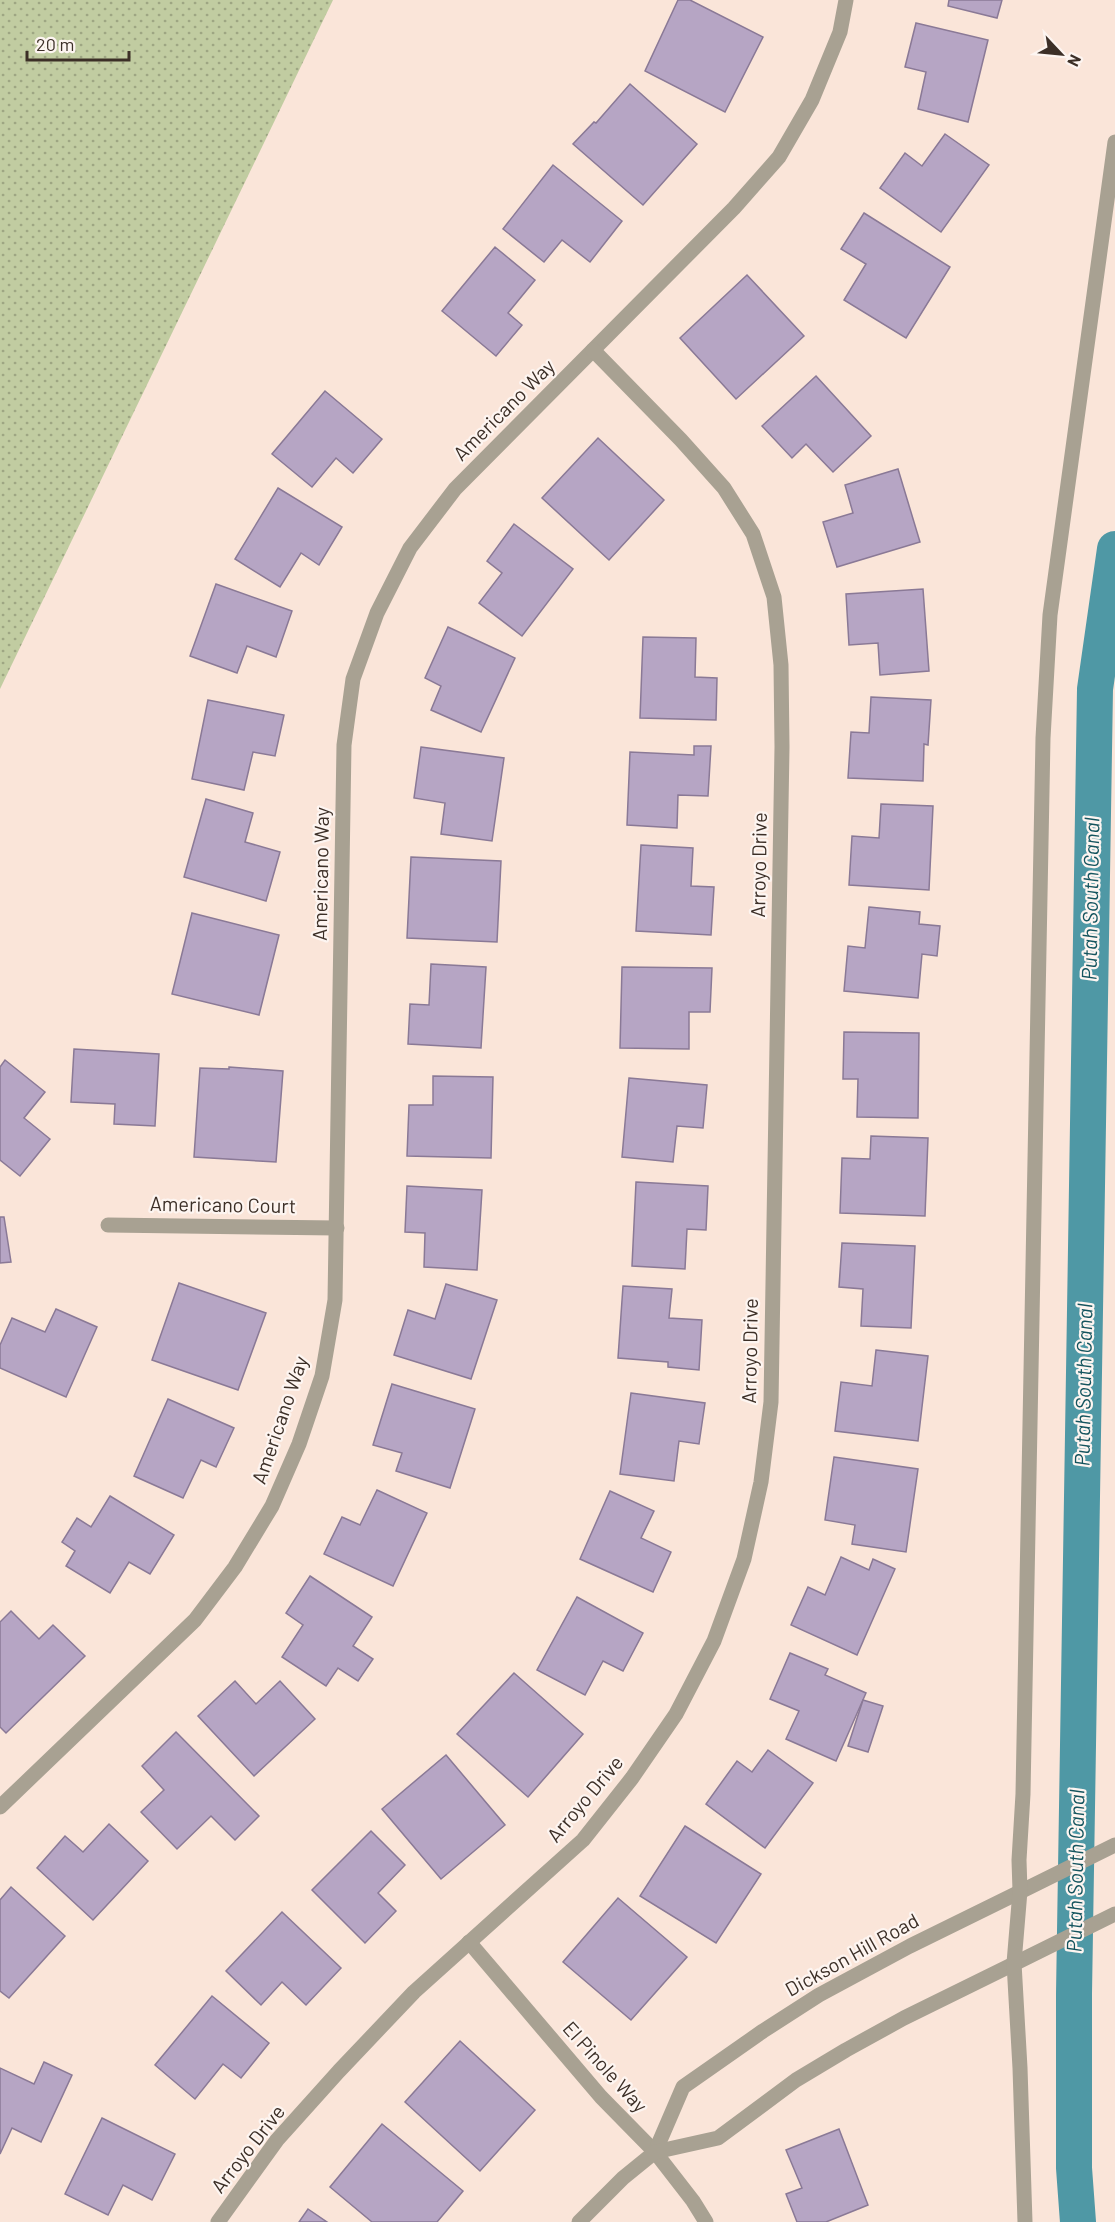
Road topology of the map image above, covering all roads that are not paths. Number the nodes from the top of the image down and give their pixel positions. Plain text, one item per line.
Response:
1 (846, 0) edge
2 (1115, 142) edge
3 (593, 350) junction
4 (108, 1225) dead end
5 (337, 1228) junction
6 (0, 1807) edge
7 (1112, 1847) edge
8 (1020, 1892) junction
9 (1111, 1916) edge
10 (469, 1942) junction
11 (1014, 1963) junction
12 (655, 2152) junction
13 (218, 2222) edge
14 (579, 2222) edge
15 (706, 2222) edge
16 (1025, 2222) edge

1 - 3 street, Americano Way
2 - 8 street
3 - 5 street, Americano Way
3 - 10 street, Arroyo Drive
4 - 5 street, Americano Court
5 - 6 street, Americano Way
7 - 8 street, Dickson Hill Road
8 - 11 street
8 - 12 street, Dickson Hill Road
9 - 11 street, Dickson Hill Road
10 - 12 street, El Pinole Way
10 - 13 street, Arroyo Drive
11 - 12 street, Dickson Hill Road
11 - 16 street
12 - 14 street, Dickson Hill Road
12 - 15 street, El Pinole Way

